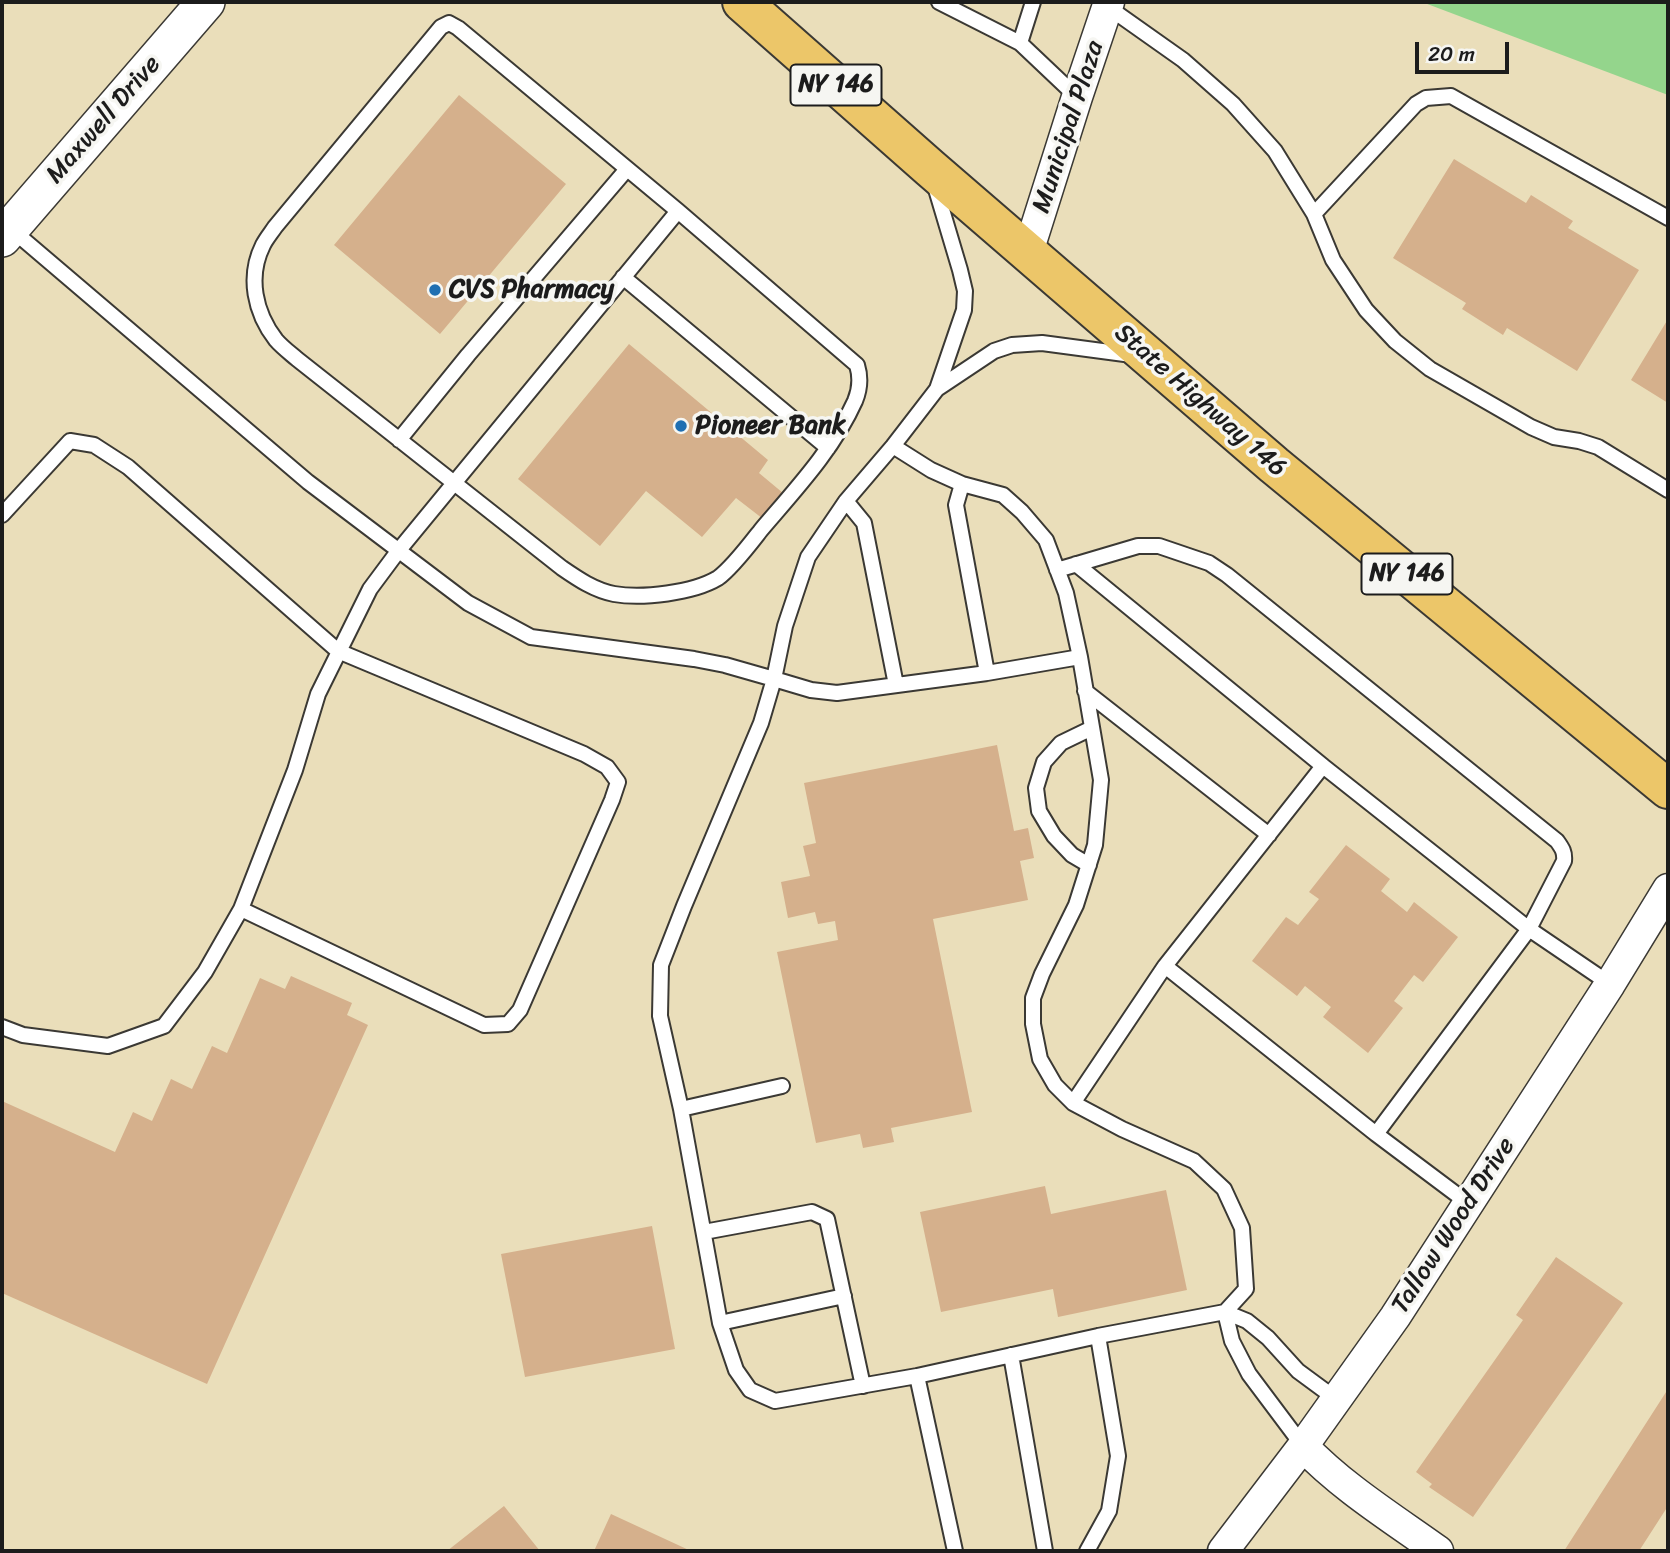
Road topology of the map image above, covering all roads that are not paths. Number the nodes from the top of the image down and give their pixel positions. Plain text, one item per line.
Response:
1 (206, 2) edge
2 (742, 2) edge
3 (939, 2) edge
4 (1033, 2) edge
5 (1109, 5) edge
6 (1020, 43) junction
7 (1077, 97) junction
8 (930, 168) junction
9 (627, 169) junction
10 (678, 211) junction
11 (1314, 214) junction
12 (1668, 218) edge
13 (4, 229) edge
14 (1028, 253) junction
15 (623, 277) junction
16 (1149, 357) junction
17 (937, 389) junction
18 (399, 440) junction
19 (893, 446) junction
20 (828, 449) junction
21 (454, 483) junction
22 (962, 484) junction
23 (1668, 490) edge
24 (846, 501) junction
25 (2, 515) edge
26 (399, 550) junction
27 (1076, 564) junction
28 (1057, 570) junction
29 (338, 651) junction
30 (1080, 657) junction
31 (988, 673) junction
32 (774, 679) junction
33 (896, 685) junction
34 (1085, 691) junction
35 (1092, 727) junction
36 (1323, 766) junction
37 (1668, 789) edge
38 (1269, 835) junction
39 (1089, 865) junction
40 (1668, 889) edge
41 (241, 909) junction
42 (1530, 929) junction
43 (1165, 966) junction
44 (1610, 985) junction
45 (2, 1027) edge
46 (782, 1086) dead end
47 (1073, 1103) junction
48 (681, 1109) junction
49 (1376, 1134) junction
50 (1468, 1203) junction
51 (704, 1232) junction
52 (844, 1296) junction
53 (1226, 1312) junction
54 (720, 1323) junction
55 (1098, 1336) junction
56 (1010, 1355) junction
57 (917, 1376) junction
58 (863, 1386) junction
59 (1336, 1399) junction
60 (1303, 1446) junction
61 (955, 1551) edge
62 (1045, 1551) edge
63 (1087, 1551) edge
64 (1223, 1551) edge
65 (1438, 1551) edge

1 - 13 street, Maxwell Drive
2 - 8 main road, State Highway 146 / NY 146
3 - 6 lane
4 - 6 lane
5 - 7 street, Municipal Plaza
5 - 11 lane
6 - 7 lane
7 - 14 street, Municipal Plaza
8 - 14 main road, State Highway 146 / NY 146
8 - 17 lane
9 - 10 lane
9 - 18 lane
9 - 18 lane
10 - 15 lane
10 - 20 lane
11 - 12 lane
11 - 23 lane
13 - 26 lane
14 - 16 main road, State Highway 146 / NY 146
15 - 20 lane
15 - 21 lane
16 - 17 lane
16 - 37 main road, State Highway 146 / NY 146
17 - 19 lane
18 - 21 lane
19 - 22 lane
19 - 24 lane
20 - 21 lane
21 - 26 lane
22 - 28 lane
22 - 31 lane
24 - 32 lane
24 - 33 lane
25 - 29 lane
26 - 29 lane
26 - 32 lane
27 - 28 lane
27 - 36 lane
27 - 42 lane
28 - 30 lane
29 - 41 lane
29 - 41 lane
30 - 31 lane
30 - 34 lane
31 - 33 lane
32 - 33 lane
32 - 48 lane
34 - 35 lane
34 - 38 lane
35 - 39 lane
35 - 39 lane
36 - 38 lane
36 - 42 lane
38 - 43 lane
39 - 47 lane
40 - 44 street, Tallow Wood Drive
41 - 45 lane
42 - 44 lane
42 - 49 lane
43 - 47 lane
43 - 49 lane
44 - 50 street, Tallow Wood Drive
46 - 48 lane
47 - 53 lane
48 - 51 lane
49 - 50 lane
50 - 59 street, Tallow Wood Drive
51 - 52 lane
51 - 54 lane
52 - 54 lane
52 - 58 lane
53 - 55 lane
53 - 59 lane
53 - 60 lane
54 - 58 lane
55 - 56 lane
55 - 63 lane
56 - 57 lane
56 - 62 lane
57 - 58 lane
57 - 61 lane
59 - 60 street, Tallow Wood Drive
60 - 64 street, Tallow Wood Drive
60 - 65 street

